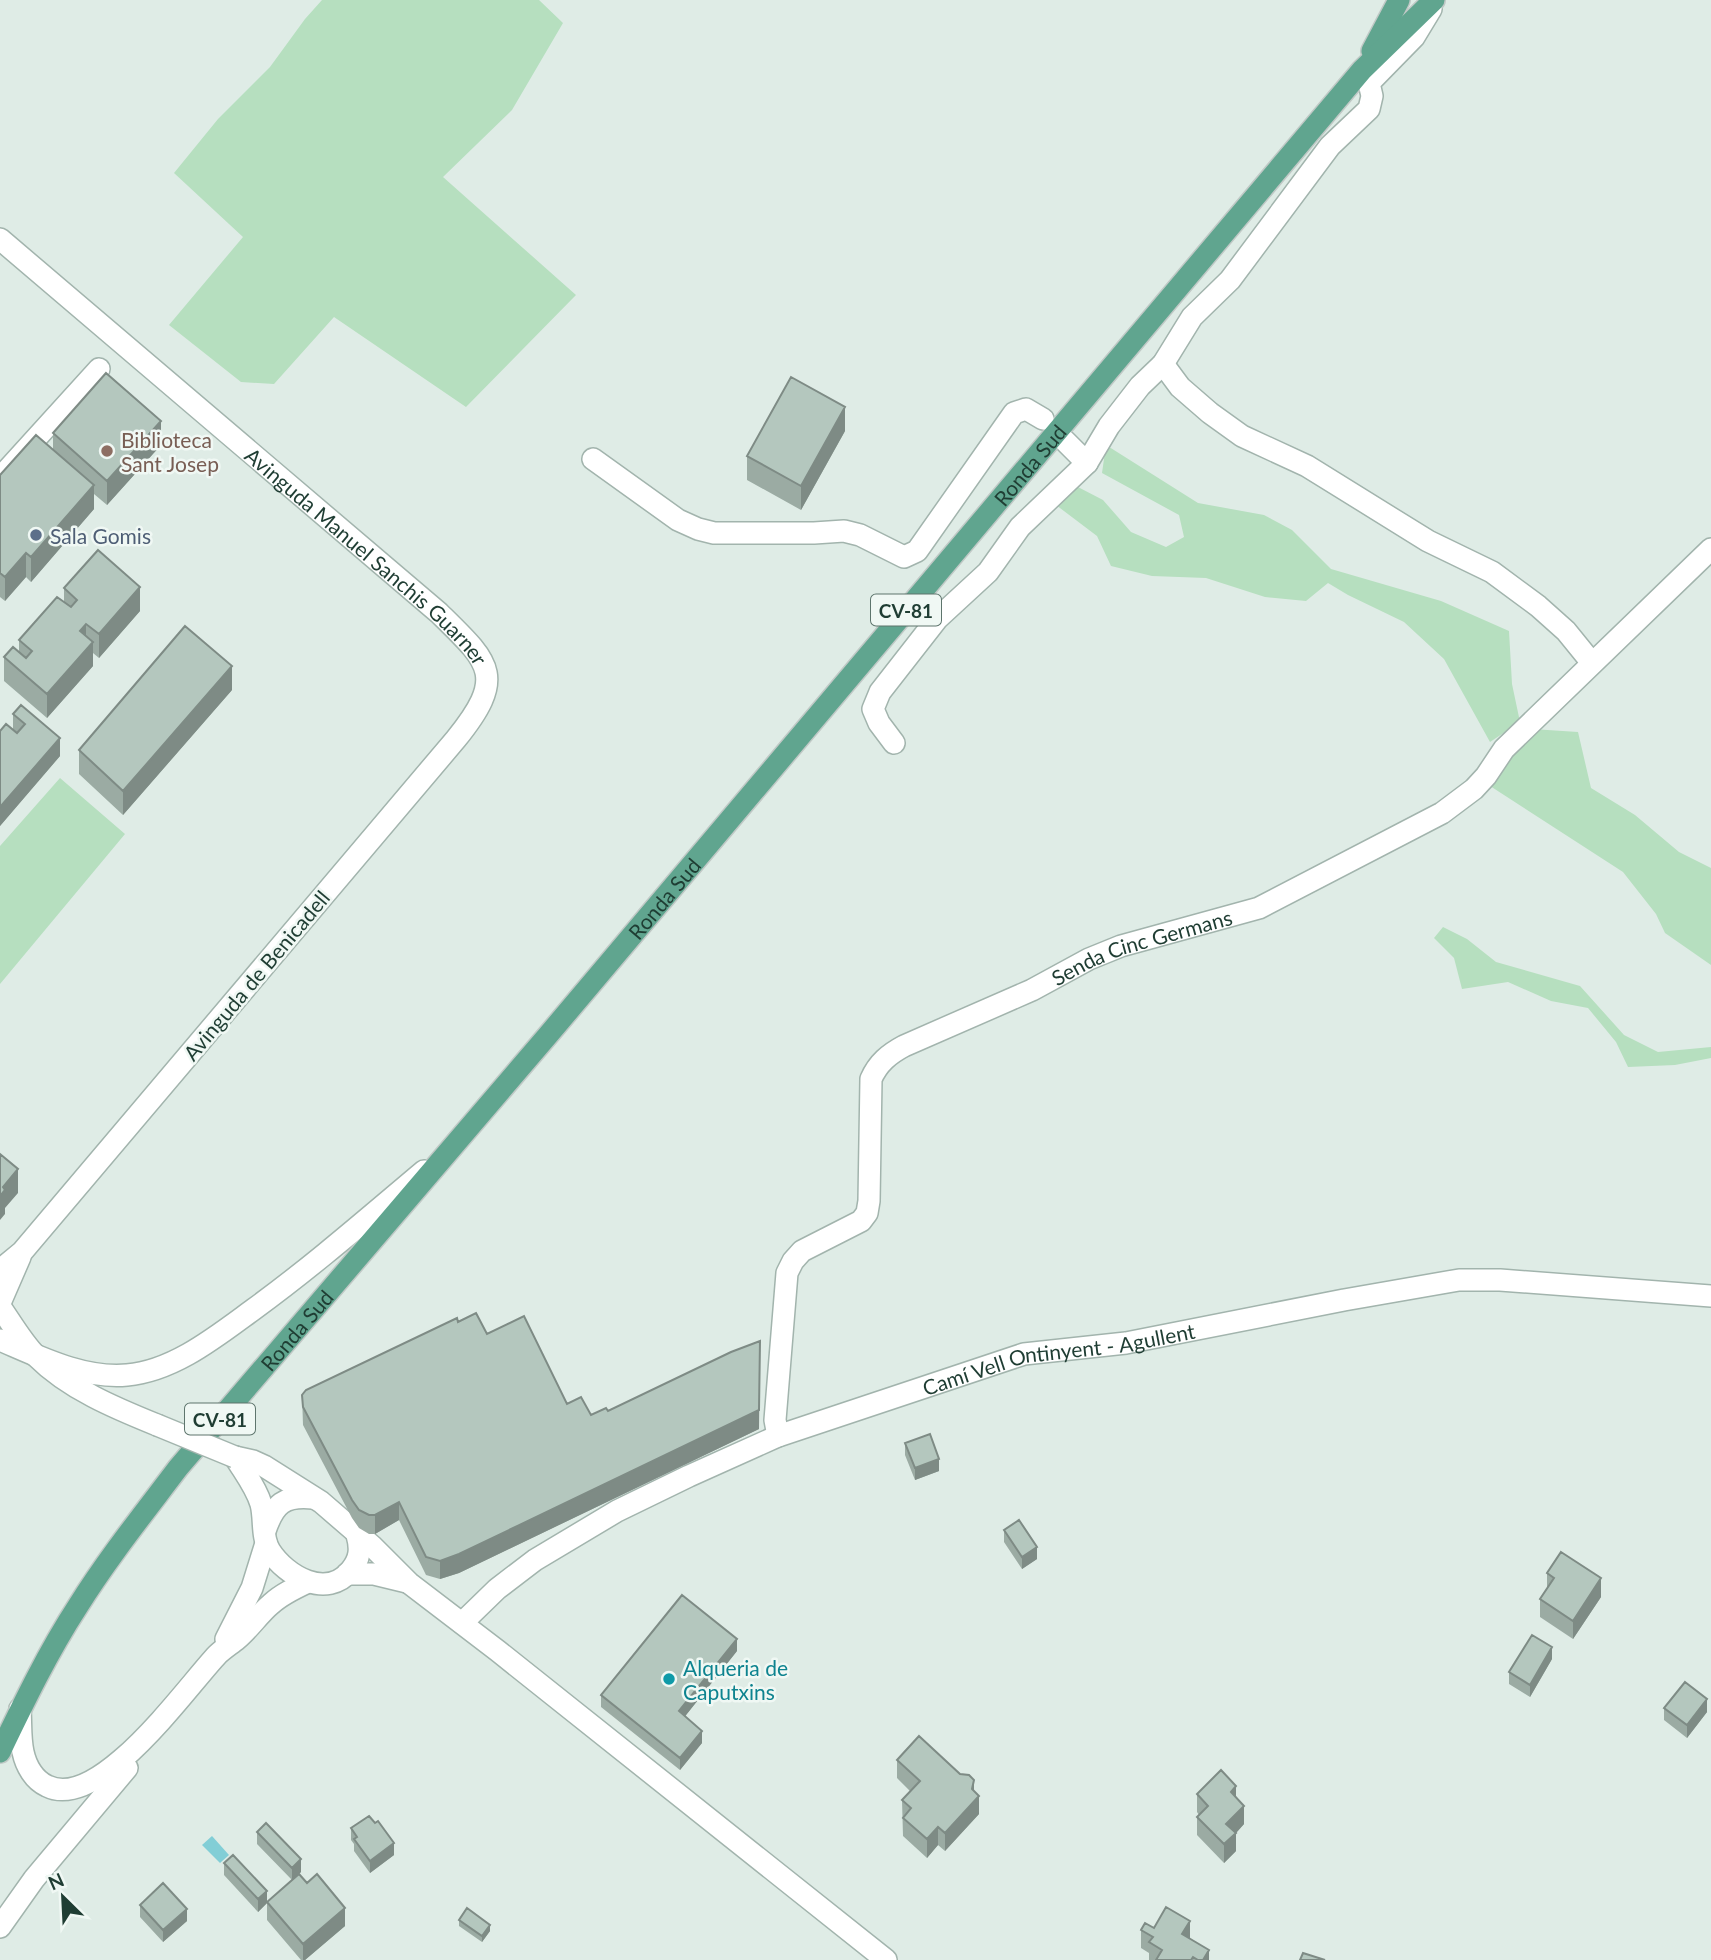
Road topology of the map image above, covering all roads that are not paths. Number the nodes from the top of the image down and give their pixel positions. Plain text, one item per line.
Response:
1 (1399, 0) edge
2 (1435, 0) edge
3 (1362, 69) junction
4 (0, 239) edge
5 (1163, 364) junction
6 (99, 369) dead end
7 (1043, 419) dead end
8 (1065, 440) dead end
9 (593, 459) dead end
10 (1087, 463) junction
11 (0, 478) edge
12 (1711, 549) edge
13 (1592, 663) junction
14 (485, 694) joint
15 (894, 743) dead end
16 (450, 1150) junction
17 (22, 1252) junction
18 (0, 1270) edge
19 (1711, 1296) edge
20 (0, 1305) edge
21 (0, 1317) edge
22 (0, 1340) edge
23 (35, 1355) junction
24 (778, 1436) junction
25 (235, 1457) junction
26 (313, 1498) junction
27 (357, 1535) junction
28 (265, 1537) junction
29 (347, 1574) junction
30 (308, 1582) junction
31 (409, 1583) junction
32 (462, 1623) junction
33 (219, 1653) junction
34 (20, 1710) junction
35 (154, 1728) junction
36 (0, 1752) edge
37 (0, 1927) edge
38 (886, 1960) edge

1 - 3 main road, CV-81
2 - 3 main road, CV-81
2 - 5 street
3 - 16 main road, Ronda Sud / CV-81
4 - 14 street, Avinguda Manuel Sanchis Guarner
5 - 10 street
5 - 13 street
6 - 11 street
7 - 9 street
8 - 10 street
10 - 15 street
12 - 13 street, Senda Cinc Germans
13 - 24 street, Senda Cinc Germans
14 - 17 street, Avinguda de Benicadell
16 - 23 street
16 - 34 main road, Ronda Sud / CV-81
17 - 18 street
17 - 20 street
19 - 24 street, Camí Vell Ontinyent - Agullent
20 - 21 street
20 - 23 street
22 - 23 street
23 - 25 street, bridge
24 - 32 street, Camí Vell Ontinyent - Agullent
25 - 26 street
25 - 28 street
26 - 27 street
26 - 28 street
27 - 29 street
27 - 31 street
28 - 30 street
28 - 33 street
29 - 30 street
29 - 31 street
30 - 33 street
31 - 32 street
32 - 38 street
33 - 35 street
34 - 35 street
34 - 36 main road, Ronda Sud / CV-81
35 - 37 street

